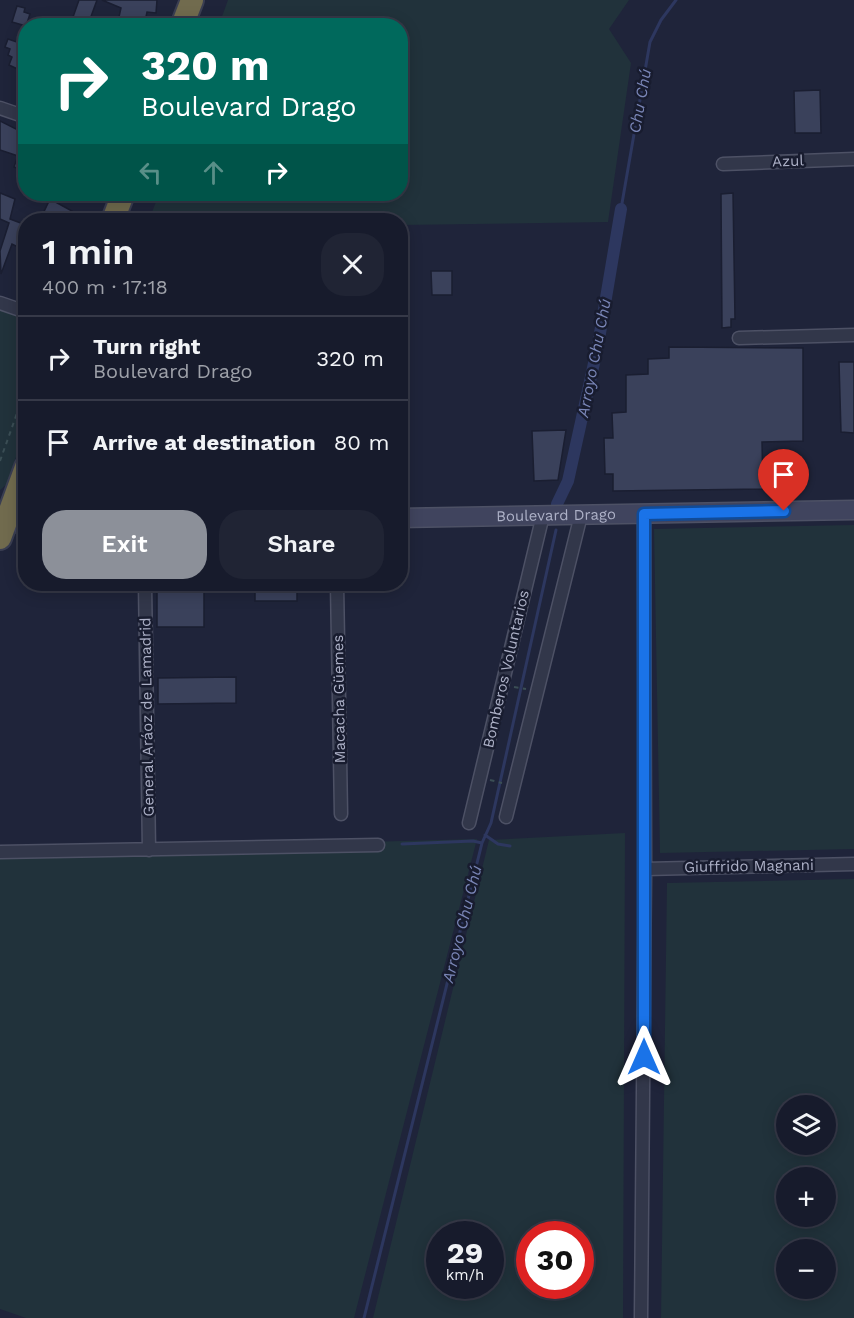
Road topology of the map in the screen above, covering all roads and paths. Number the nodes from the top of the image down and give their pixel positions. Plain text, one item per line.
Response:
1 (192, 0) edge
2 (186, 18) edge
3 (0, 108) edge
4 (18, 114) edge
5 (854, 159) edge
6 (723, 164) dead end
7 (0, 303) edge
8 (18, 309) edge
9 (854, 335) edge
10 (739, 338) dead end
11 (18, 410) edge
12 (0, 460) edge
13 (18, 491) edge
14 (854, 510) edge
15 (644, 514) junction
16 (545, 515) junction
17 (575, 515) junction
18 (9, 517) edge
19 (408, 518) edge
20 (145, 591) edge
21 (337, 591) edge
22 (515, 687) dead end
23 (530, 690) dead end
24 (492, 780) dead end
25 (506, 784) dead end
26 (341, 814) dead end
27 (506, 817) dead end
28 (469, 823) dead end
29 (378, 845) dead end
30 (149, 850) junction
31 (0, 852) edge
32 (854, 864) edge
33 (645, 869) junction
34 (641, 1318) edge

1 - 2 highway
3 - 4 street
5 - 6 street, Azul
7 - 8 street
9 - 10 street
11 - 12 path
13 - 18 highway
14 - 15 main road, Boulevard Drago
15 - 17 main road, Boulevard Drago
15 - 33 street
16 - 17 main road, Boulevard Drago
16 - 19 main road, Boulevard Drago
16 - 28 street, Bomberos Voluntarios
17 - 27 street
20 - 30 street, General Aráoz de Lamadrid
21 - 26 street, Macacha Güemes
22 - 23 path
24 - 25 path
29 - 30 street
30 - 31 street
32 - 33 street, Giuffrido Magnani
33 - 34 street

